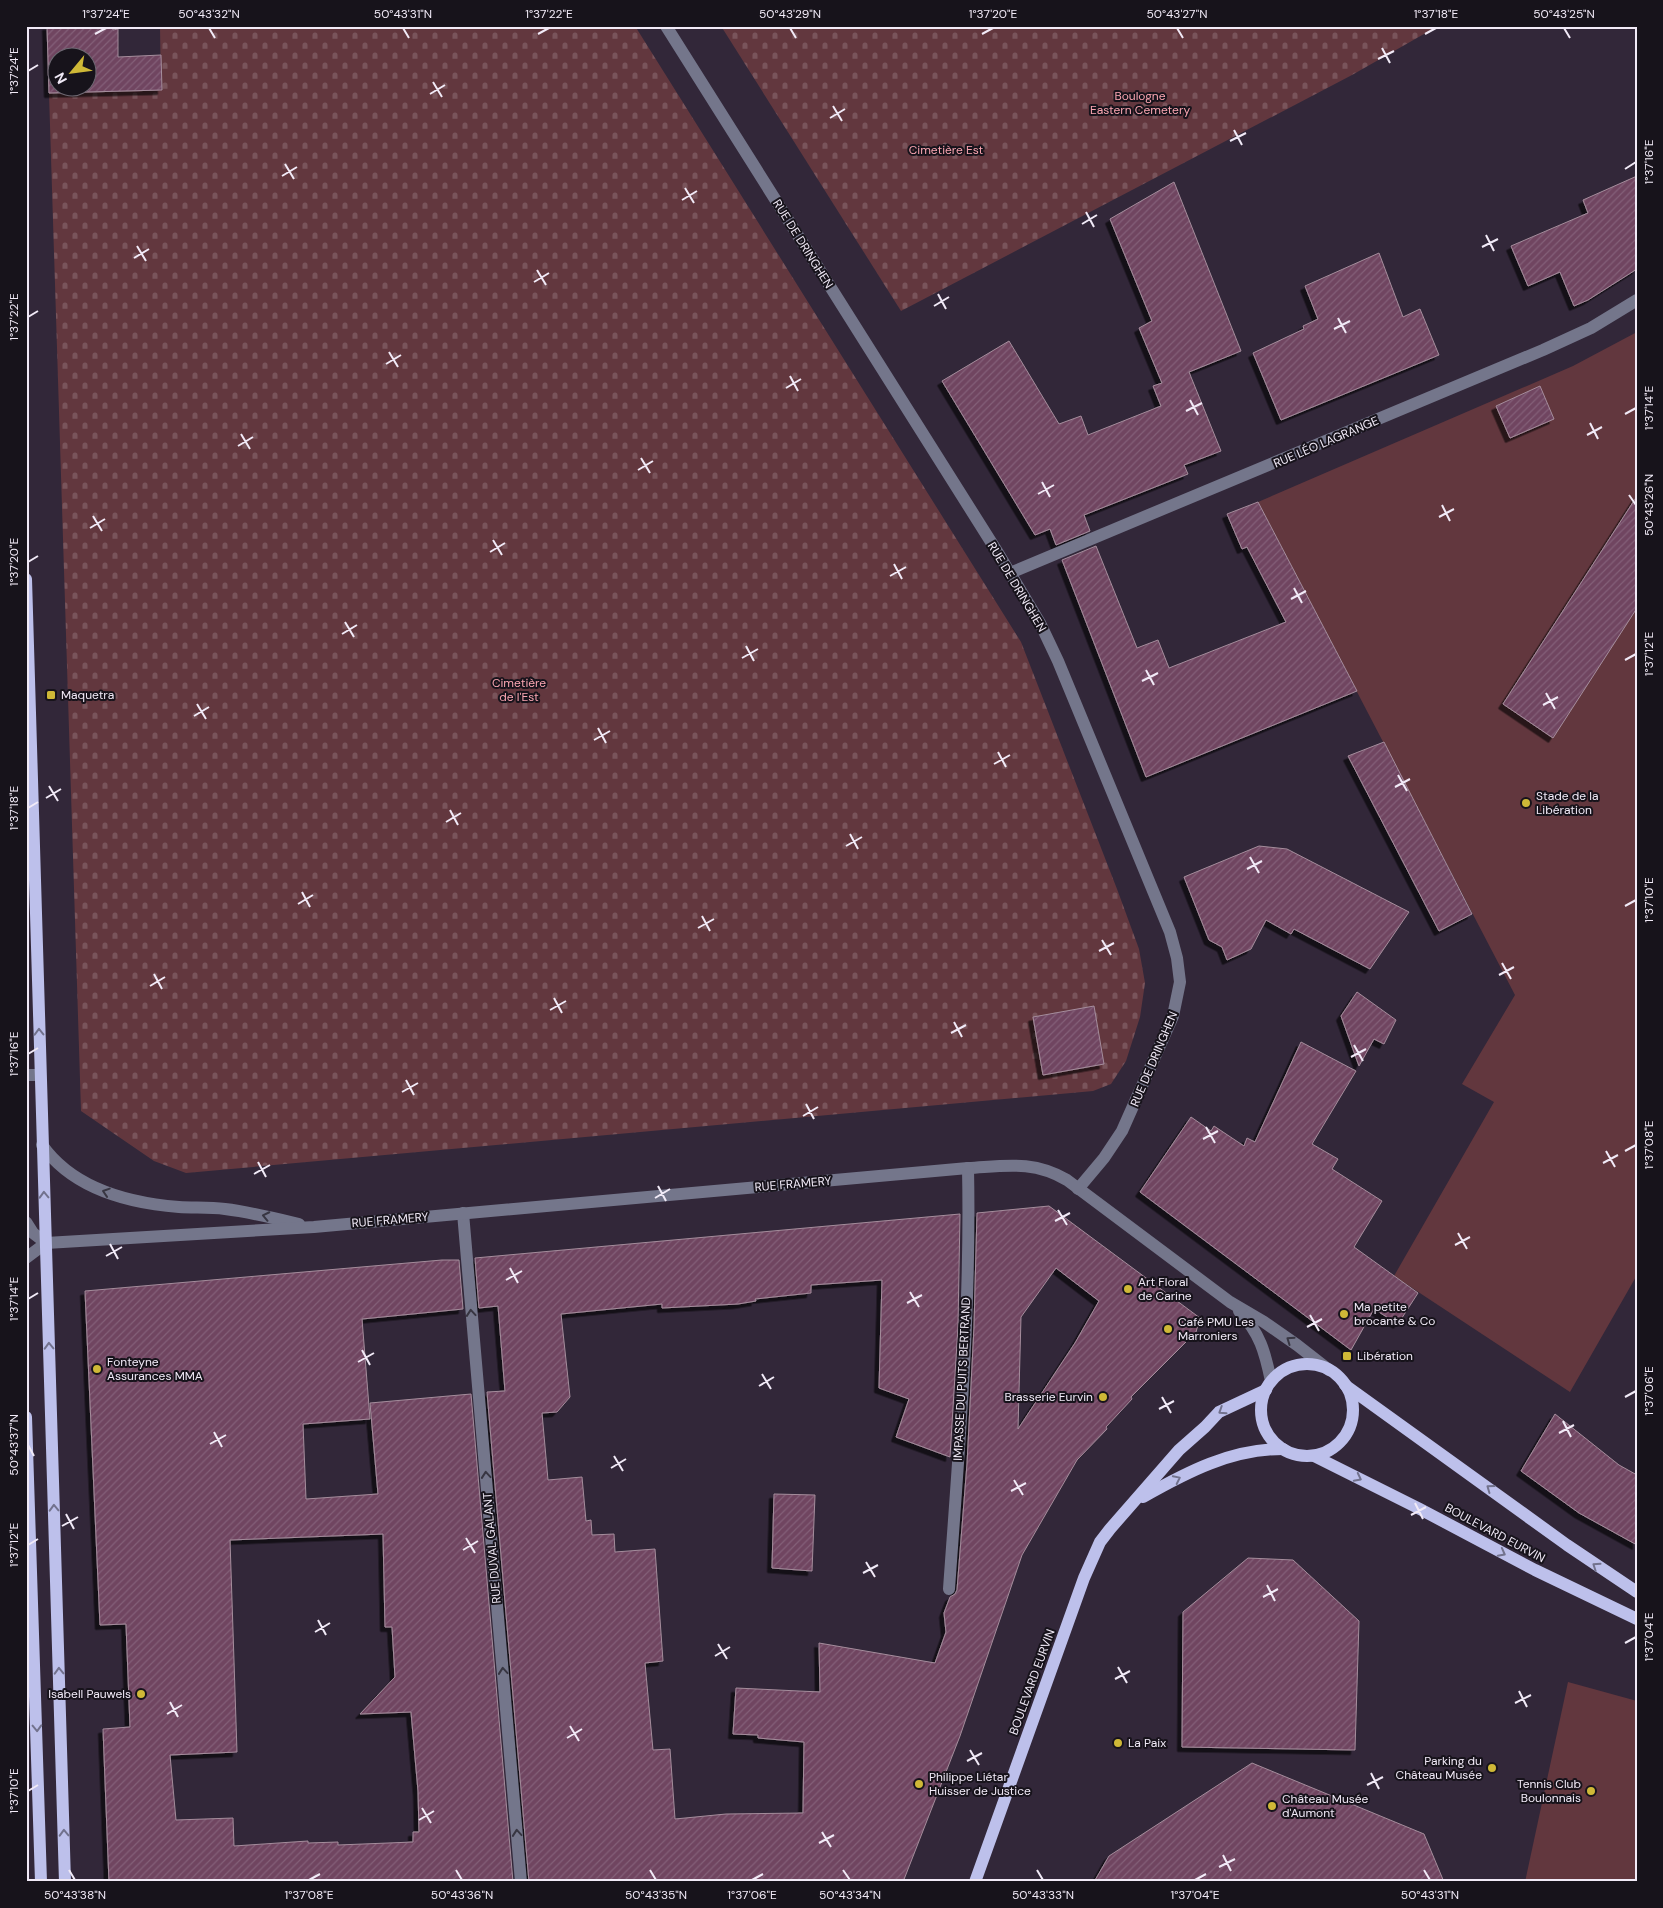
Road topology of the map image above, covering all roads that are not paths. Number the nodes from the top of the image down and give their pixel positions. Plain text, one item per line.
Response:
1 (666, 26) edge
2 (1637, 300) edge
3 (1010, 574) junction
4 (26, 579) edge
5 (26, 1075) edge
6 (40, 1075) junction
7 (42, 1145) junction
8 (968, 1168) junction
9 (1078, 1188) junction
10 (463, 1214) junction
11 (26, 1222) edge
12 (314, 1227) junction
13 (46, 1243) junction
14 (26, 1258) edge
15 (1230, 1302) junction
16 (1329, 1370) junction
17 (1269, 1385) junction
18 (1346, 1385) junction
19 (26, 1417) edge
20 (1283, 1449) junction
21 (1314, 1456) junction
22 (1134, 1502) junction
23 (949, 1589) dead end
24 (1637, 1592) edge
25 (1637, 1619) edge
26 (41, 1882) edge
27 (65, 1882) edge
28 (521, 1882) edge
29 (975, 1882) edge

1 - 3 street, RUE DE DRINGHEN
2 - 3 street, RUE LÉO LAGRANGE
3 - 9 street, RUE DE DRINGHEN
6 -> 4 main road
5 - 6 street
6 - 7 main road
12 -> 7 street, RUE FRAMERY
13 -> 7 main road
8 - 9 street, RUE FRAMERY
8 - 10 street, RUE FRAMERY
8 - 23 street, IMPASSE DU PUITS BERTRAND
9 - 15 street, RUE FRAMERY
10 - 12 street, RUE FRAMERY
28 -> 10 street, RUE DUVAL GALANT
11 - 13 street
12 - 13 street, RUE FRAMERY
13 - 14 street
27 -> 13 main road
16 -> 15 street, RUE FRAMERY
15 - 17 street, RUE FRAMERY
16 - 17 main road, BOULEVARD EURVIN
16 - 18 main road, BOULEVARD EURVIN
17 - 20 main road
17 -> 22 main road, BOULEVARD EURVIN
18 - 21 main road
24 -> 18 main road, BOULEVARD EURVIN
19 -> 26 main road
20 - 21 main road, BOULEVARD EURVIN
22 -> 20 main road, BOULEVARD EURVIN
21 -> 25 main road, BOULEVARD EURVIN
22 - 29 main road, BOULEVARD EURVIN

